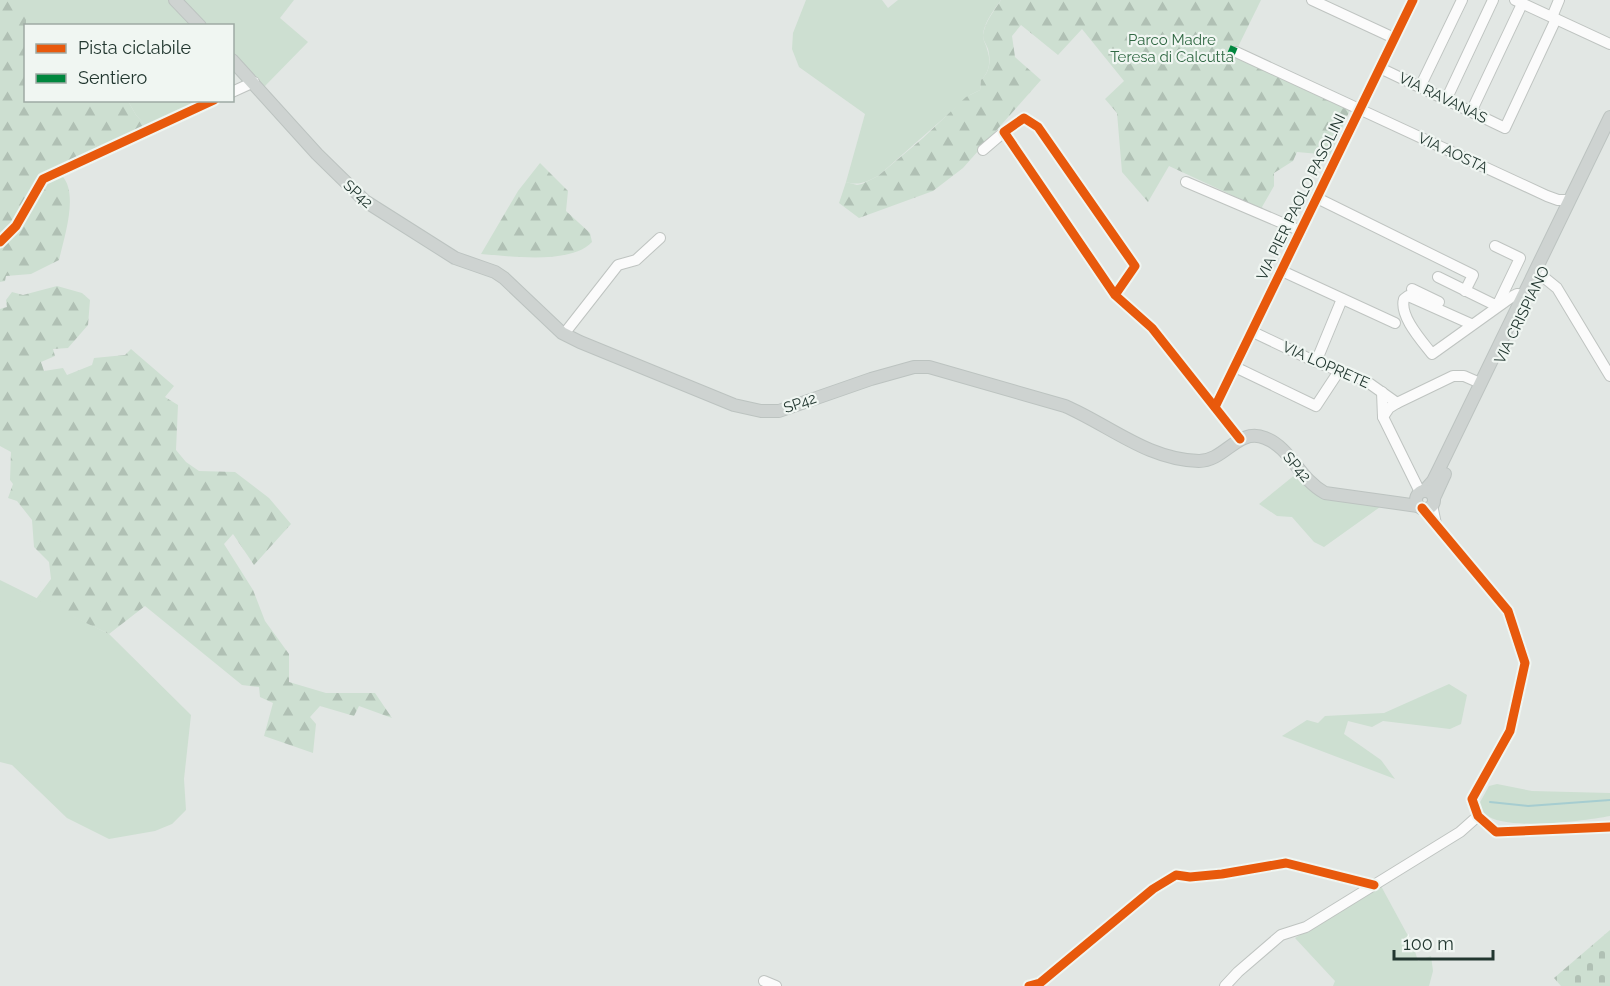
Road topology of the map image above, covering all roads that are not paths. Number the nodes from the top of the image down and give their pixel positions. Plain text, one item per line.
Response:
1 (175, 0) edge
2 (1312, 0) edge
3 (1413, 0) edge
4 (1462, 0) edge
5 (1493, 0) edge
6 (1559, 0) edge
7 (1519, 2) edge
8 (1554, 18) junction
9 (198, 24) edge
10 (1394, 38) junction
11 (1610, 44) edge
12 (1236, 52) dead end
13 (234, 62) edge
14 (1380, 68) junction
15 (254, 82) junction
16 (1420, 87) junction
17 (234, 91) edge
18 (1446, 100) junction
19 (210, 102) edge
20 (1360, 109) junction
21 (1471, 112) junction
22 (1610, 117) edge
23 (1004, 132) junction
24 (1610, 133) edge
25 (982, 150) dead end
26 (1186, 182) dead end
27 (1547, 196) junction
28 (1317, 198) junction
29 (1570, 200) junction
30 (1562, 216) junction
31 (1301, 231) junction
32 (660, 238) dead end
33 (0, 242) edge
34 (1495, 246) dead end
35 (1282, 271) junction
36 (1541, 275) junction
37 (1438, 277) dead end
38 (1412, 289) dead end
39 (1465, 291) junction
40 (1524, 295) junction
41 (1115, 296) junction
42 (1342, 299) junction
43 (1497, 306) junction
44 (1395, 323) dead end
45 (1471, 324) junction
46 (1252, 332) junction
47 (564, 334) junction
48 (1316, 362) junction
49 (1235, 367) junction
50 (1339, 371) junction
51 (1610, 376) edge
52 (1480, 383) junction
53 (1382, 392) junction
54 (1396, 403) junction
55 (1215, 407) junction
56 (1383, 417) junction
57 (1240, 439) junction
58 (1424, 499) junction
59 (1478, 816) junction
60 (1610, 827) edge
61 (1374, 885) junction
62 (764, 981) dead end
63 (776, 986) edge
64 (1029, 986) edge
65 (1225, 986) edge

1 - 9 main road
2 - 10 street
3 - 10 street, VIA PIER PAOLO PASOLINI
4 - 16 street
5 - 18 street
6 - 8 street
7 - 8 street
7 - 21 street
8 - 11 street
8 - 21 street, VIA RAVANAS
10 - 14 street, VIA PIER PAOLO PASOLINI
12 - 20 street, VIA AOSTA
13 - 15 main road, SP42 / SP42
14 - 16 street, VIA RAVANAS
14 - 20 street, VIA PIER PAOLO PASOLINI
15 - 17 street
15 - 47 main road, SP42 / SP42
16 - 18 street, VIA RAVANAS
18 - 21 street, VIA RAVANAS
19 - 33 street
20 - 27 street, VIA AOSTA
20 - 28 street, VIA PIER PAOLO PASOLINI
22 - 29 main road, VIA CRISPIANO
23 - 25 street
23 - 41 street
23 - 41 street
24 - 36 main road, VIA CRISPIANO
26 - 31 street
27 - 29 street
27 - 30 street
28 - 31 street, VIA PIER PAOLO PASOLINI
28 - 39 street
29 - 30 main road, VIA CRISPIANO
30 - 40 main road, VIA CRISPIANO
31 - 35 street, VIA PIER PAOLO PASOLINI
32 - 47 street
34 - 43 street
35 - 42 street
35 - 46 street, VIA PIER PAOLO PASOLINI
36 - 51 street
36 - 58 main road, VIA CRISPIANO
37 - 39 street
38 - 43 street, VIA CRISPIANO
39 - 43 street
40 - 43 street, VIA CRISPIANO
40 - 52 main road, VIA CRISPIANO
41 - 55 street
42 - 44 street
42 - 48 street
43 - 45 street, VIA CRISPIANO
45 - 45 street, VIA CRISPIANO
46 - 48 street, VIA LOPRETE
46 - 49 street, VIA PIER PAOLO PASOLINI
47 - 57 main road, SP42 / SP42
48 - 50 street, VIA LOPRETE
49 - 50 street
49 - 55 street, VIA PIER PAOLO PASOLINI
50 - 53 street, VIA LOPRETE
52 - 54 street
52 - 58 main road, VIA CRISPIANO
53 - 54 street, VIA LOPRETE
53 - 56 street
54 - 56 street
55 - 57 street
56 - 58 street
57 - 58 main road, SP42 / SP42
58 - 59 street
59 - 60 street
59 - 61 street
61 - 64 street
61 - 65 street
62 - 63 street

